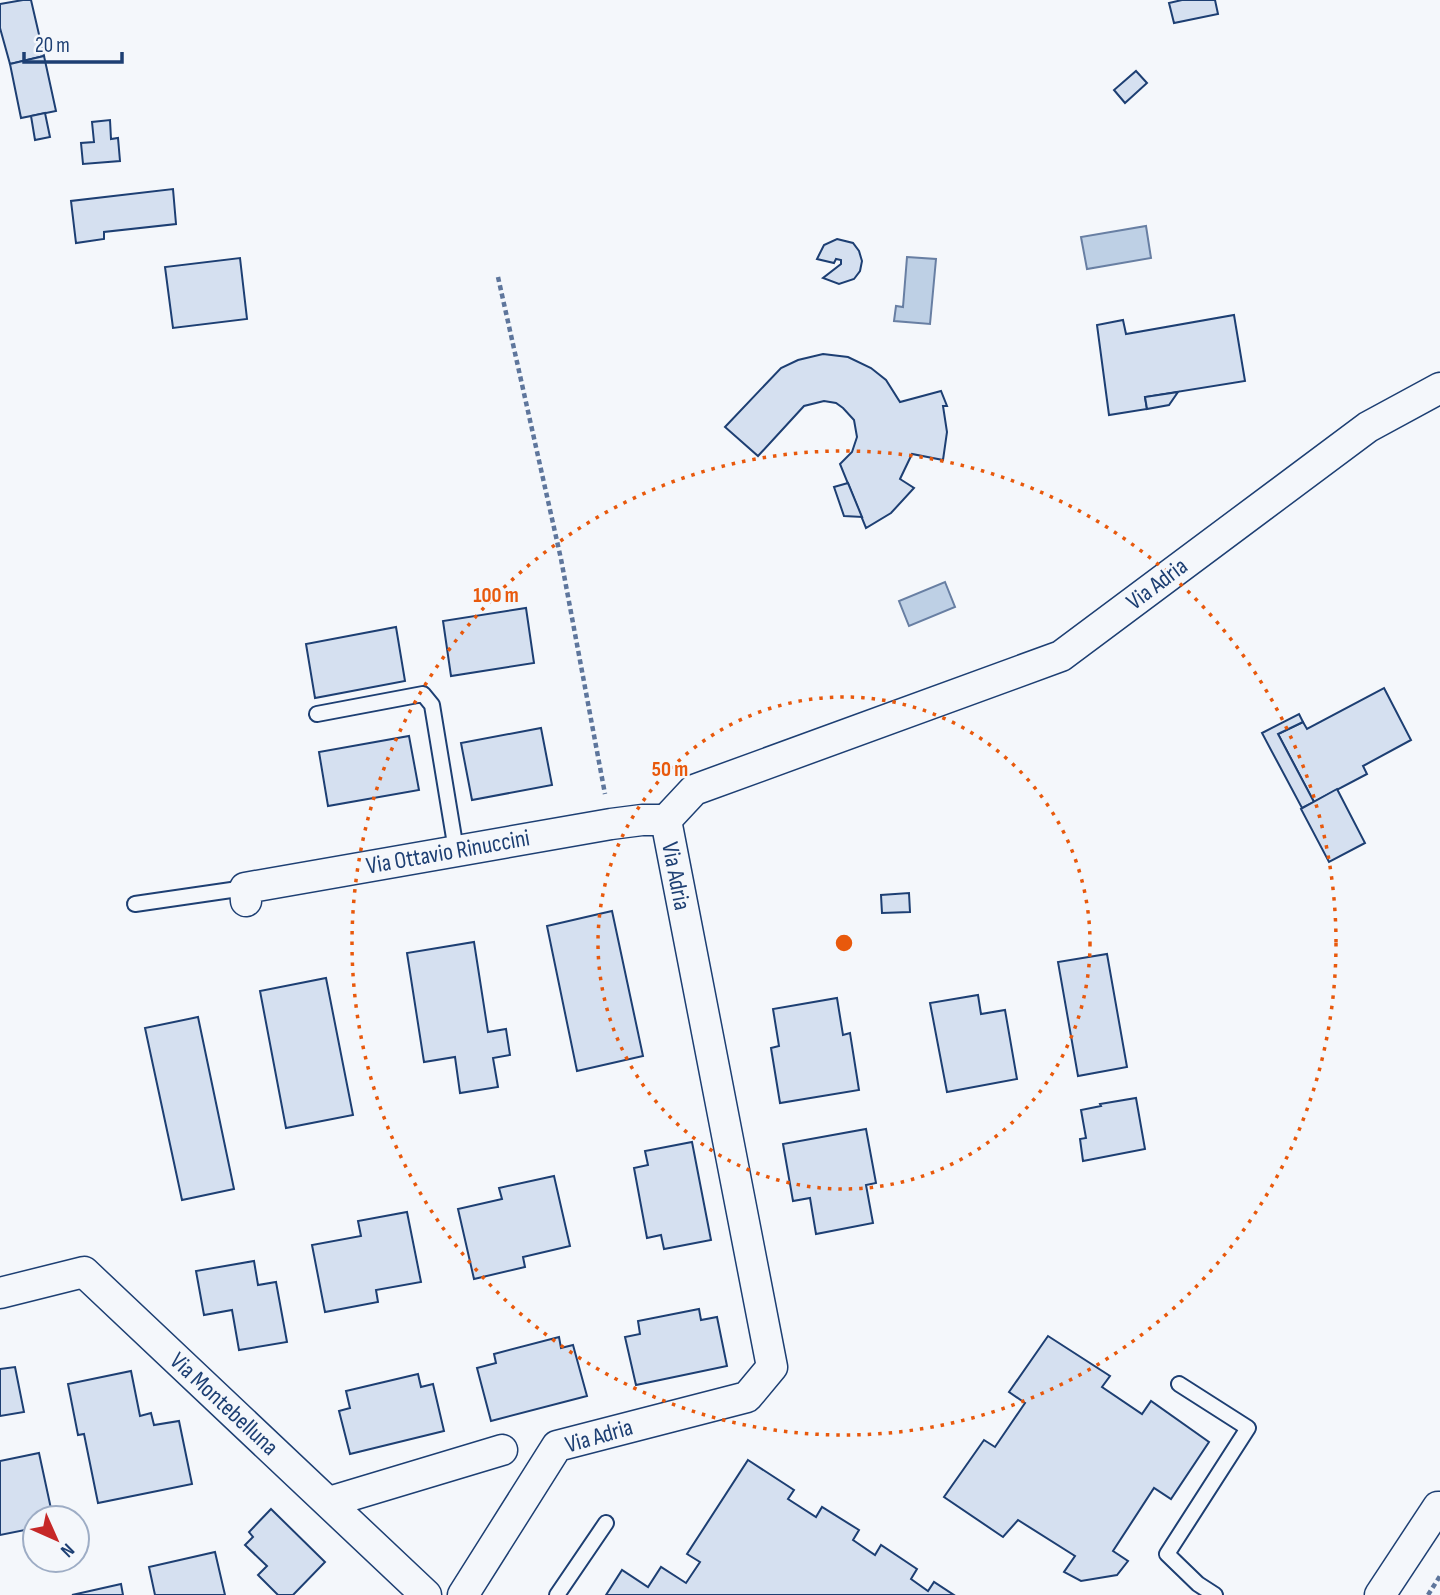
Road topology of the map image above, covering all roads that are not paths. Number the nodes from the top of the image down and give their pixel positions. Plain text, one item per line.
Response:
1 (1440, 388) edge
2 (317, 714) dead end
3 (666, 820) junction
4 (456, 850) junction
5 (245, 894) joint
6 (135, 904) dead end
7 (0, 1293) edge
8 (1179, 1384) dead end
9 (502, 1450) dead end
10 (329, 1502) junction
11 (1439, 1506) edge
12 (607, 1523) dead end
13 (426, 1595) edge
14 (463, 1595) edge
15 (557, 1595) edge
16 (1215, 1595) edge
17 (1380, 1595) edge

1 - 3 street, Via Adria
2 - 4 lane
3 - 4 street, Via Ottavio Rinuccini
3 - 14 street, Via Adria
4 - 5 street, Via Ottavio Rinuccini
5 - 6 lane
7 - 10 street, Via Montebelluna
8 - 16 lane
9 - 10 street
10 - 13 street, Via Montebelluna
11 - 17 street
12 - 15 lane

